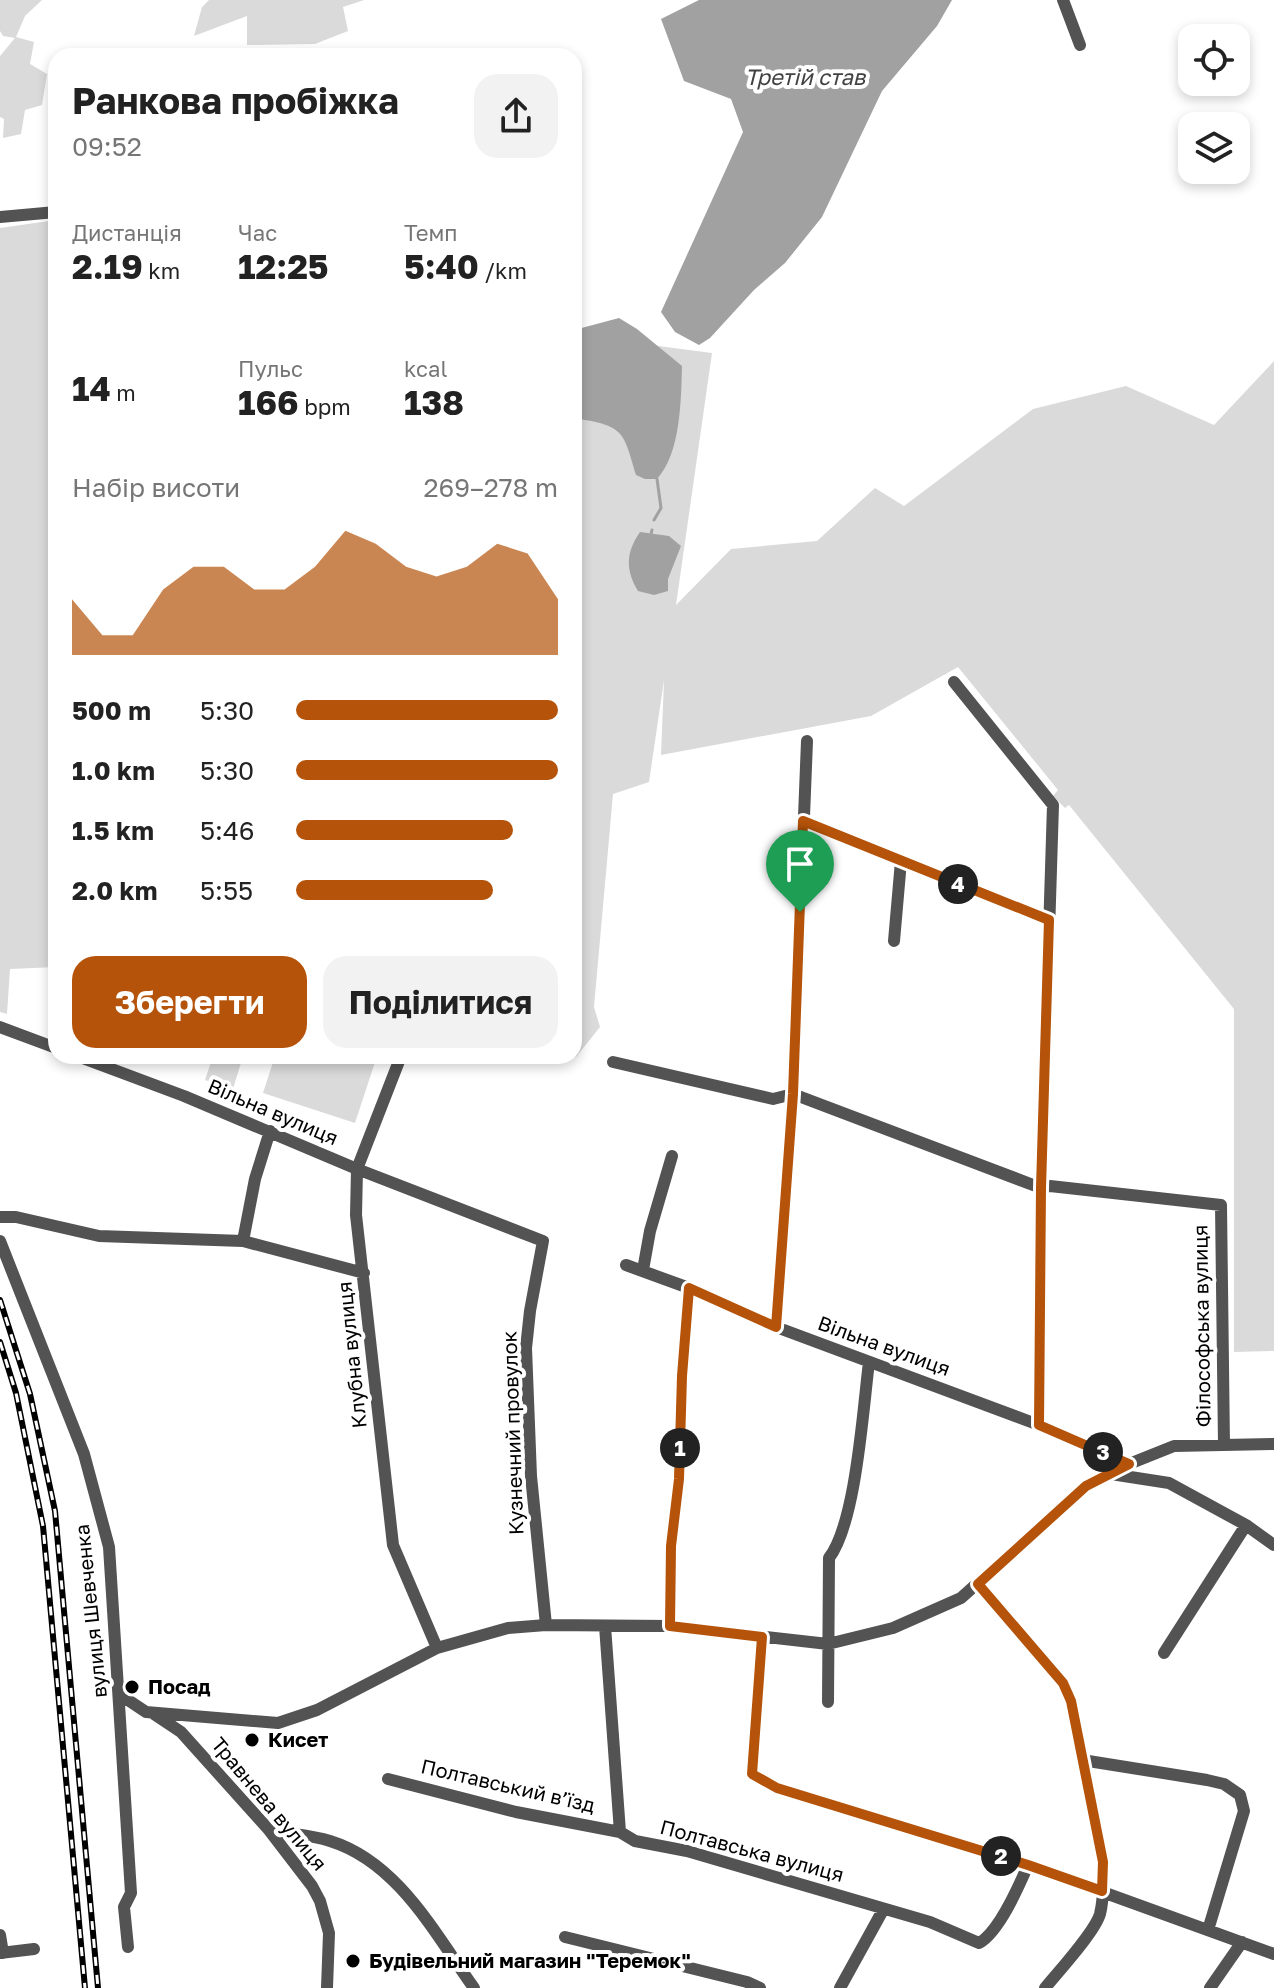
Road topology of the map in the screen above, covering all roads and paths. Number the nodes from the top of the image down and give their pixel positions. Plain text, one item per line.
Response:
1 (1063, 0) edge
2 (1080, 45) dead end
3 (48, 213) edge
4 (0, 217) edge
5 (954, 682) dead end
6 (807, 741) dead end
7 (803, 821) junction
8 (901, 861) junction
9 (1049, 920) junction
10 (894, 941) dead end
11 (0, 1027) edge
12 (48, 1045) edge
13 (613, 1062) dead end
14 (98, 1064) edge
15 (398, 1064) edge
16 (793, 1094) junction
17 (270, 1131) junction
18 (672, 1156) dead end
19 (357, 1169) junction
20 (1041, 1188) junction
21 (0, 1217) edge
22 (0, 1241) edge
23 (243, 1241) junction
24 (543, 1241) joint
25 (626, 1265) dead end
26 (643, 1270) junction
27 (364, 1273) junction
28 (689, 1288) junction
29 (776, 1327) junction
30 (869, 1362) junction
31 (1039, 1425) junction
32 (1274, 1444) edge
33 (1224, 1445) junction
34 (1129, 1464) junction
35 (1111, 1474) junction
36 (1246, 1525) junction
37 (1274, 1545) edge
38 (978, 1584) junction
39 (546, 1625) junction
40 (605, 1626) junction
41 (670, 1626) junction
42 (762, 1637) junction
43 (828, 1644) junction
44 (437, 1648) junction
45 (1164, 1653) dead end
46 (119, 1694) junction
47 (828, 1702) dead end
48 (152, 1712) junction
49 (1082, 1760) junction
50 (388, 1779) dead end
51 (269, 1830) junction
52 (620, 1832) junction
53 (1028, 1865) junction
54 (1102, 1891) junction
55 (883, 1910) junction
56 (1208, 1930) junction
57 (0, 1935) edge
58 (565, 1937) dead end
59 (1242, 1942) junction
60 (128, 1947) dead end
61 (34, 1949) dead end
62 (1, 1953) edge
63 (1274, 1954) edge
64 (327, 1988) edge
65 (474, 1988) edge
66 (760, 1988) edge
67 (840, 1988) edge
68 (1045, 1988) edge
69 (1210, 1988) edge

1 - 2 street
3 - 4 street
5 - 9 street
6 - 7 street
7 - 8 street
7 - 16 street
8 - 9 street
8 - 10 street
9 - 20 street
11 - 12 street
13 - 16 street
14 - 17 street, Вільна вулиця
15 - 19 street, Клубна вулиця
16 - 20 street
16 - 29 street
17 - 19 street, Вільна вулиця
17 - 23 street
18 - 26 street
19 - 24 street, Вільна вулиця
19 - 27 street, Клубна вулиця
20 - 31 street
20 - 33 street, Філософська вулиця
21 - 23 street
22 - 46 street, вулиця Шевченка
23 - 27 street
24 - 39 street, Кузнечний провулок
25 - 26 street, Вільна вулиця
26 - 28 street, Вільна вулиця
27 - 44 street, Клубна вулиця
28 - 29 street, Вільна вулиця
28 - 41 street
29 - 30 street, Вільна вулиця
30 - 31 street, Вільна вулиця
30 - 43 street
31 - 34 street, Вільна вулиця
32 - 33 street
33 - 34 street
34 - 35 street
35 - 36 street
35 - 38 street
36 - 37 street
36 - 45 street
38 - 43 street
38 - 49 street
39 - 40 street
39 - 44 street
40 - 41 street
40 - 52 street
41 - 42 street
42 - 43 street
42 - 53 street
43 - 47 street
44 - 48 street
46 - 48 street, Травнева вулиця
46 - 60 street, вулиця Шевченка
48 - 51 street, Травнева вулиця
49 - 54 street
49 - 56 street
50 - 52 street, Полтавський в’їзд
51 - 64 street, Травнева вулиця
51 - 65 street
52 - 55 street, Полтавська вулиця
53 - 54 street
53 - 55 street, Полтавська вулиця
54 - 56 street
54 - 68 street
55 - 67 street
56 - 59 street
57 - 62 street
58 - 66 street
59 - 63 street
59 - 69 street
61 - 62 street

